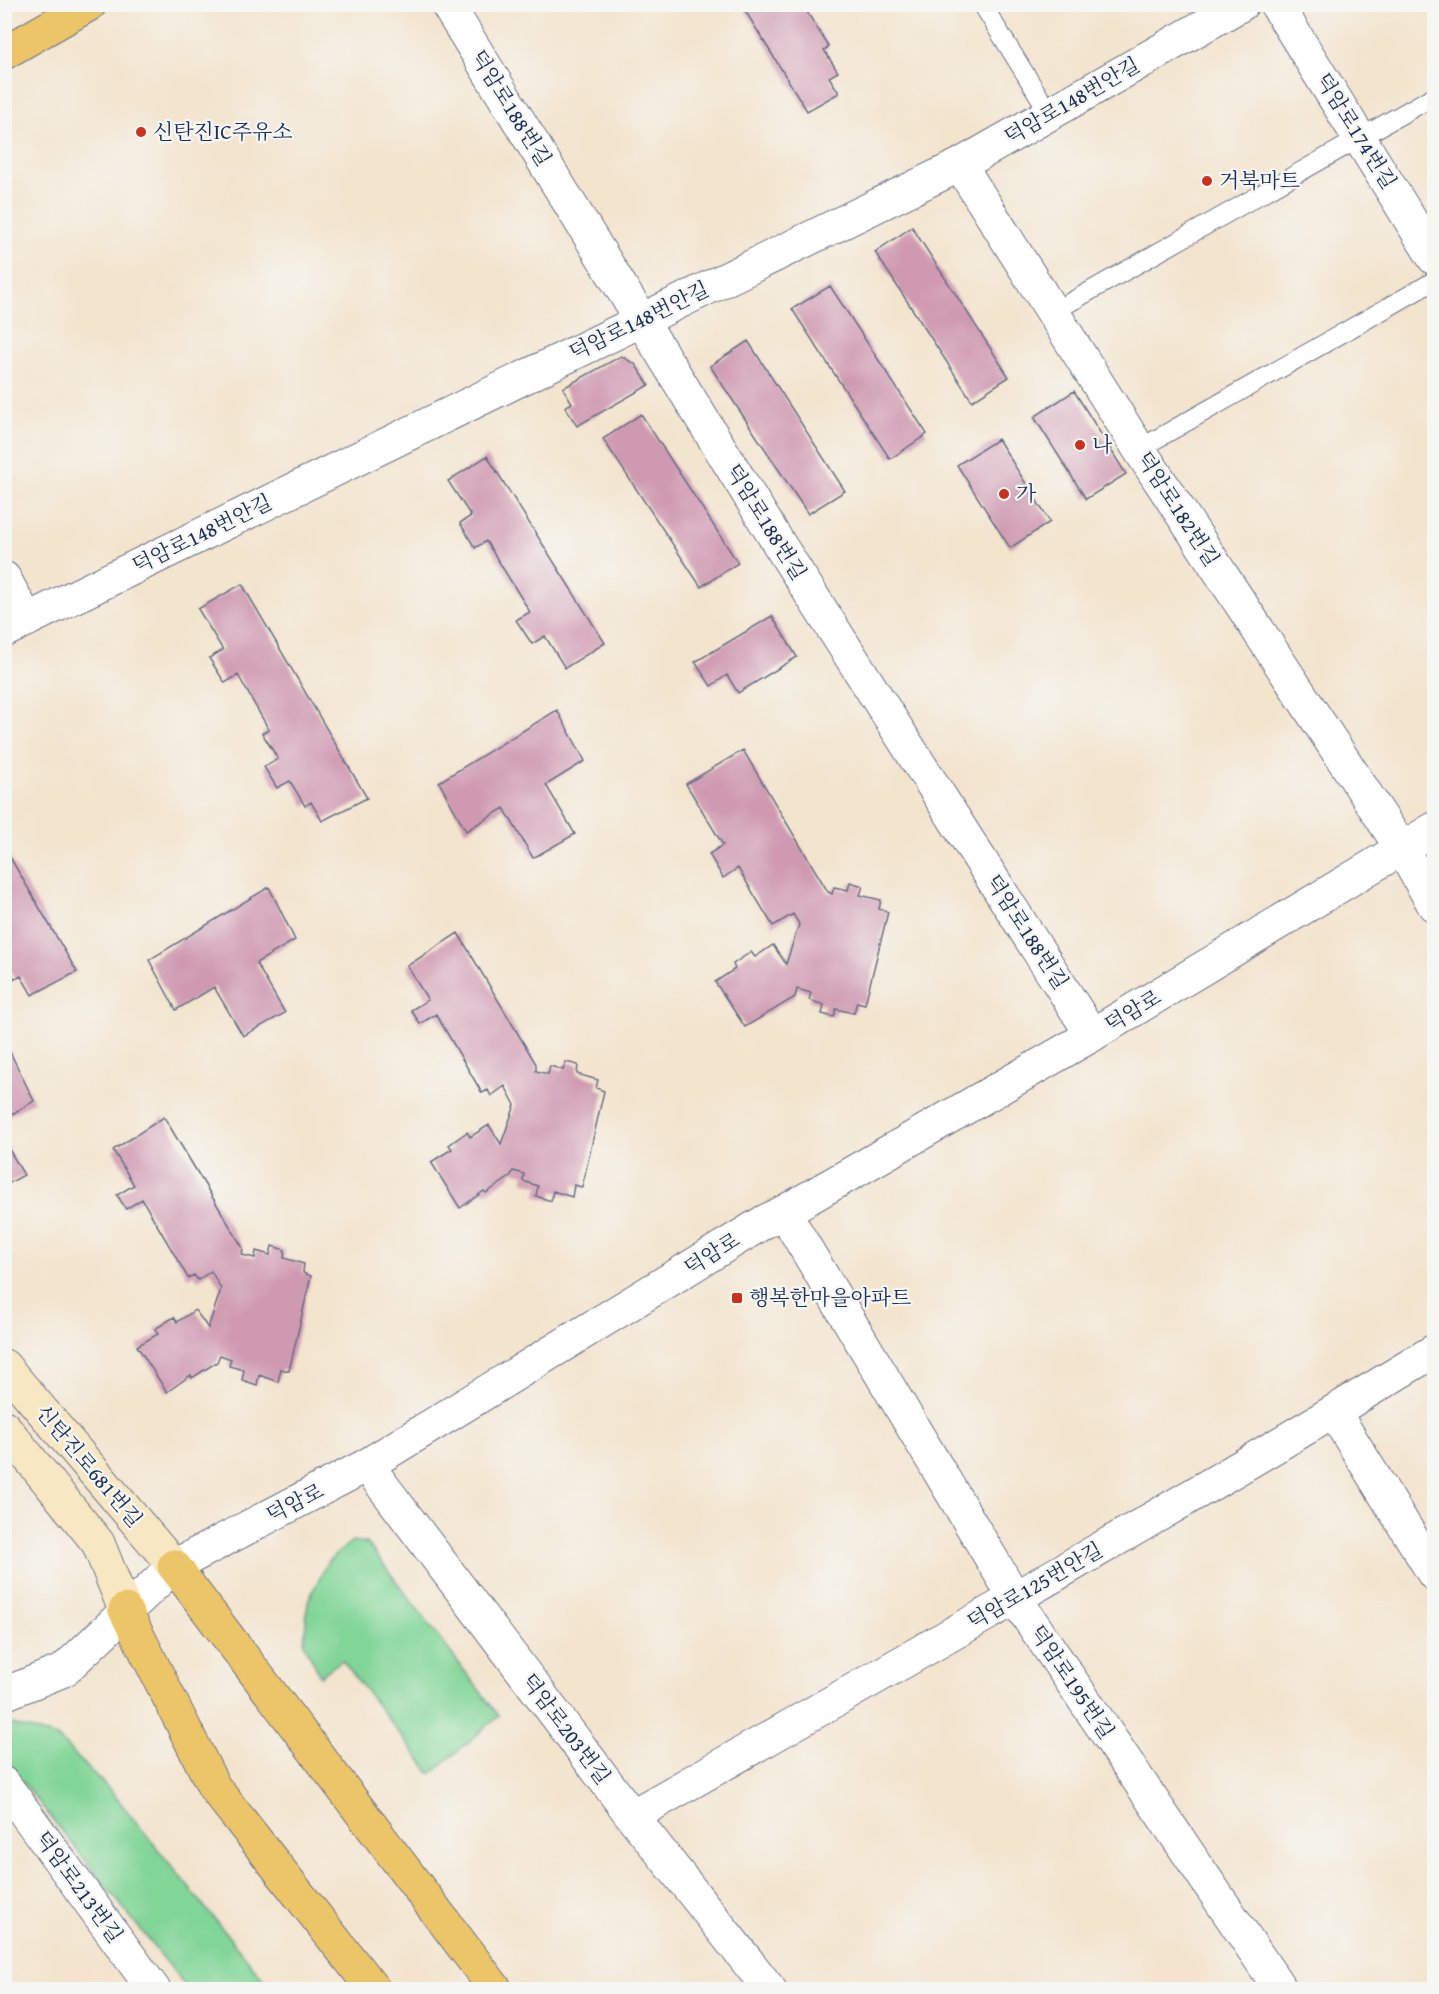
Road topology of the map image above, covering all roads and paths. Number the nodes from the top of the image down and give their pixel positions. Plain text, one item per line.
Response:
1 (90, 4) edge
2 (447, 4) edge
3 (982, 4) edge
4 (1242, 4) edge
5 (1276, 4) edge
6 (4, 53) edge
7 (1434, 96) edge
8 (1050, 114) junction
9 (1360, 138) junction
10 (960, 165) junction
11 (1434, 258) edge
12 (1434, 281) edge
13 (1053, 312) junction
14 (642, 320) junction
15 (1138, 449) junction
16 (4, 578) edge
17 (16, 625) edge
18 (1434, 829) edge
19 (1402, 849) junction
20 (1434, 905) edge
21 (1092, 1035) junction
22 (784, 1212) junction
23 (1434, 1351) edge
24 (4, 1366) edge
25 (1334, 1412) junction
26 (4, 1427) edge
27 (367, 1465) junction
28 (174, 1566) junction
29 (1434, 1574) edge
30 (1015, 1598) junction
31 (125, 1610) junction
32 (4, 1694) edge
33 (4, 1784) edge
34 (632, 1816) junction
35 (154, 1989) edge
36 (374, 1989) edge
37 (496, 1989) edge
38 (770, 1989) edge
39 (1281, 1989) edge

1 - 6 main road
2 - 14 street, 덕암로188번길
3 - 8 lane
4 - 8 street, 덕암로148번안길
5 - 9 street, 덕암로174번길
7 - 9 lane
8 - 10 street, 덕암로148번안길
9 - 11 street, 덕암로174번길
9 - 13 lane
10 - 13 street, 덕암로182번길
10 - 14 street, 덕암로148번안길
12 - 15 lane
13 - 15 street, 덕암로182번길
14 - 17 street, 덕암로148번안길
14 - 21 street, 덕암로188번길
15 - 19 street, 덕암로182번길
16 - 17 street, 덕암로148번안길
18 - 19 street, 덕암로
19 - 20 street, 덕암로182번길
19 - 21 street, 덕암로
21 - 22 street, 덕암로
22 - 27 street, 덕암로
22 - 30 street, 덕암로195번길
23 - 25 street, 덕암로125번안길
24 - 28 main road, 신탄진로681번길
25 - 29 street
25 - 30 street, 덕암로125번안길
26 - 31 main road, 신탄진로681번길
27 - 28 street, 덕암로
27 - 34 street, 덕암로203번길
28 - 31 street, 덕암로
28 - 37 main road
30 - 34 street, 덕암로125번안길
30 - 39 street, 덕암로195번길
31 - 32 street, 덕암로
31 - 36 main road
33 - 35 street, 덕암로213번길
34 - 38 street, 덕암로203번길

